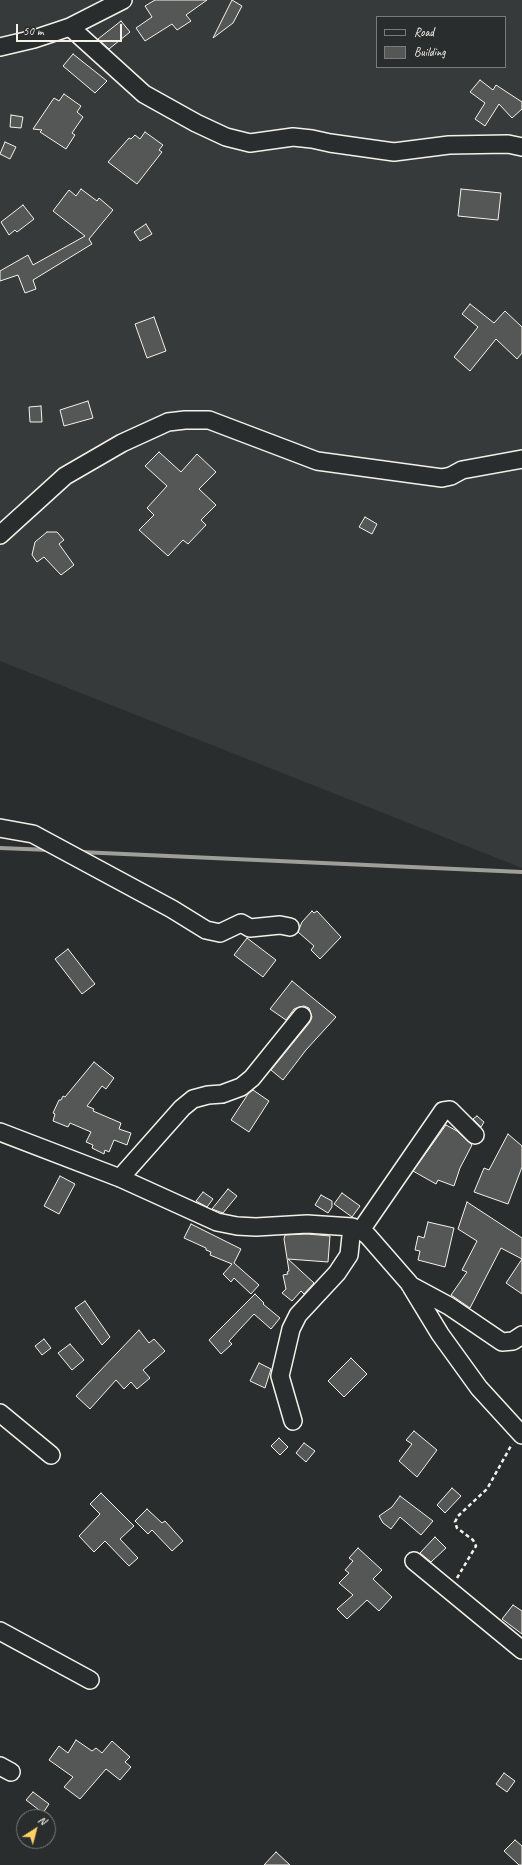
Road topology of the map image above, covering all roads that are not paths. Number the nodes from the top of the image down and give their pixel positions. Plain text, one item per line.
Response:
1 (123, 0) edge
2 (70, 27) junction
3 (0, 47) edge
4 (522, 147) edge
5 (522, 459) edge
6 (0, 535) edge
7 (0, 828) edge
8 (290, 927) dead end
9 (302, 1016) dead end
10 (0, 1132) edge
11 (475, 1135) dead end
12 (120, 1178) junction
13 (356, 1229) junction
14 (409, 1283) junction
15 (522, 1335) edge
16 (0, 1413) edge
17 (293, 1422) dead end
18 (520, 1433) edge
19 (51, 1455) dead end
20 (414, 1561) dead end
21 (0, 1631) edge
22 (522, 1650) edge
23 (90, 1680) dead end

1 - 2 street
2 - 3 street
2 - 4 street
5 - 6 street
7 - 8 street
9 - 12 street
10 - 12 street
11 - 13 street
12 - 13 street
13 - 14 street
13 - 17 street
14 - 15 street
14 - 18 street
16 - 19 street
20 - 22 street
21 - 23 street

